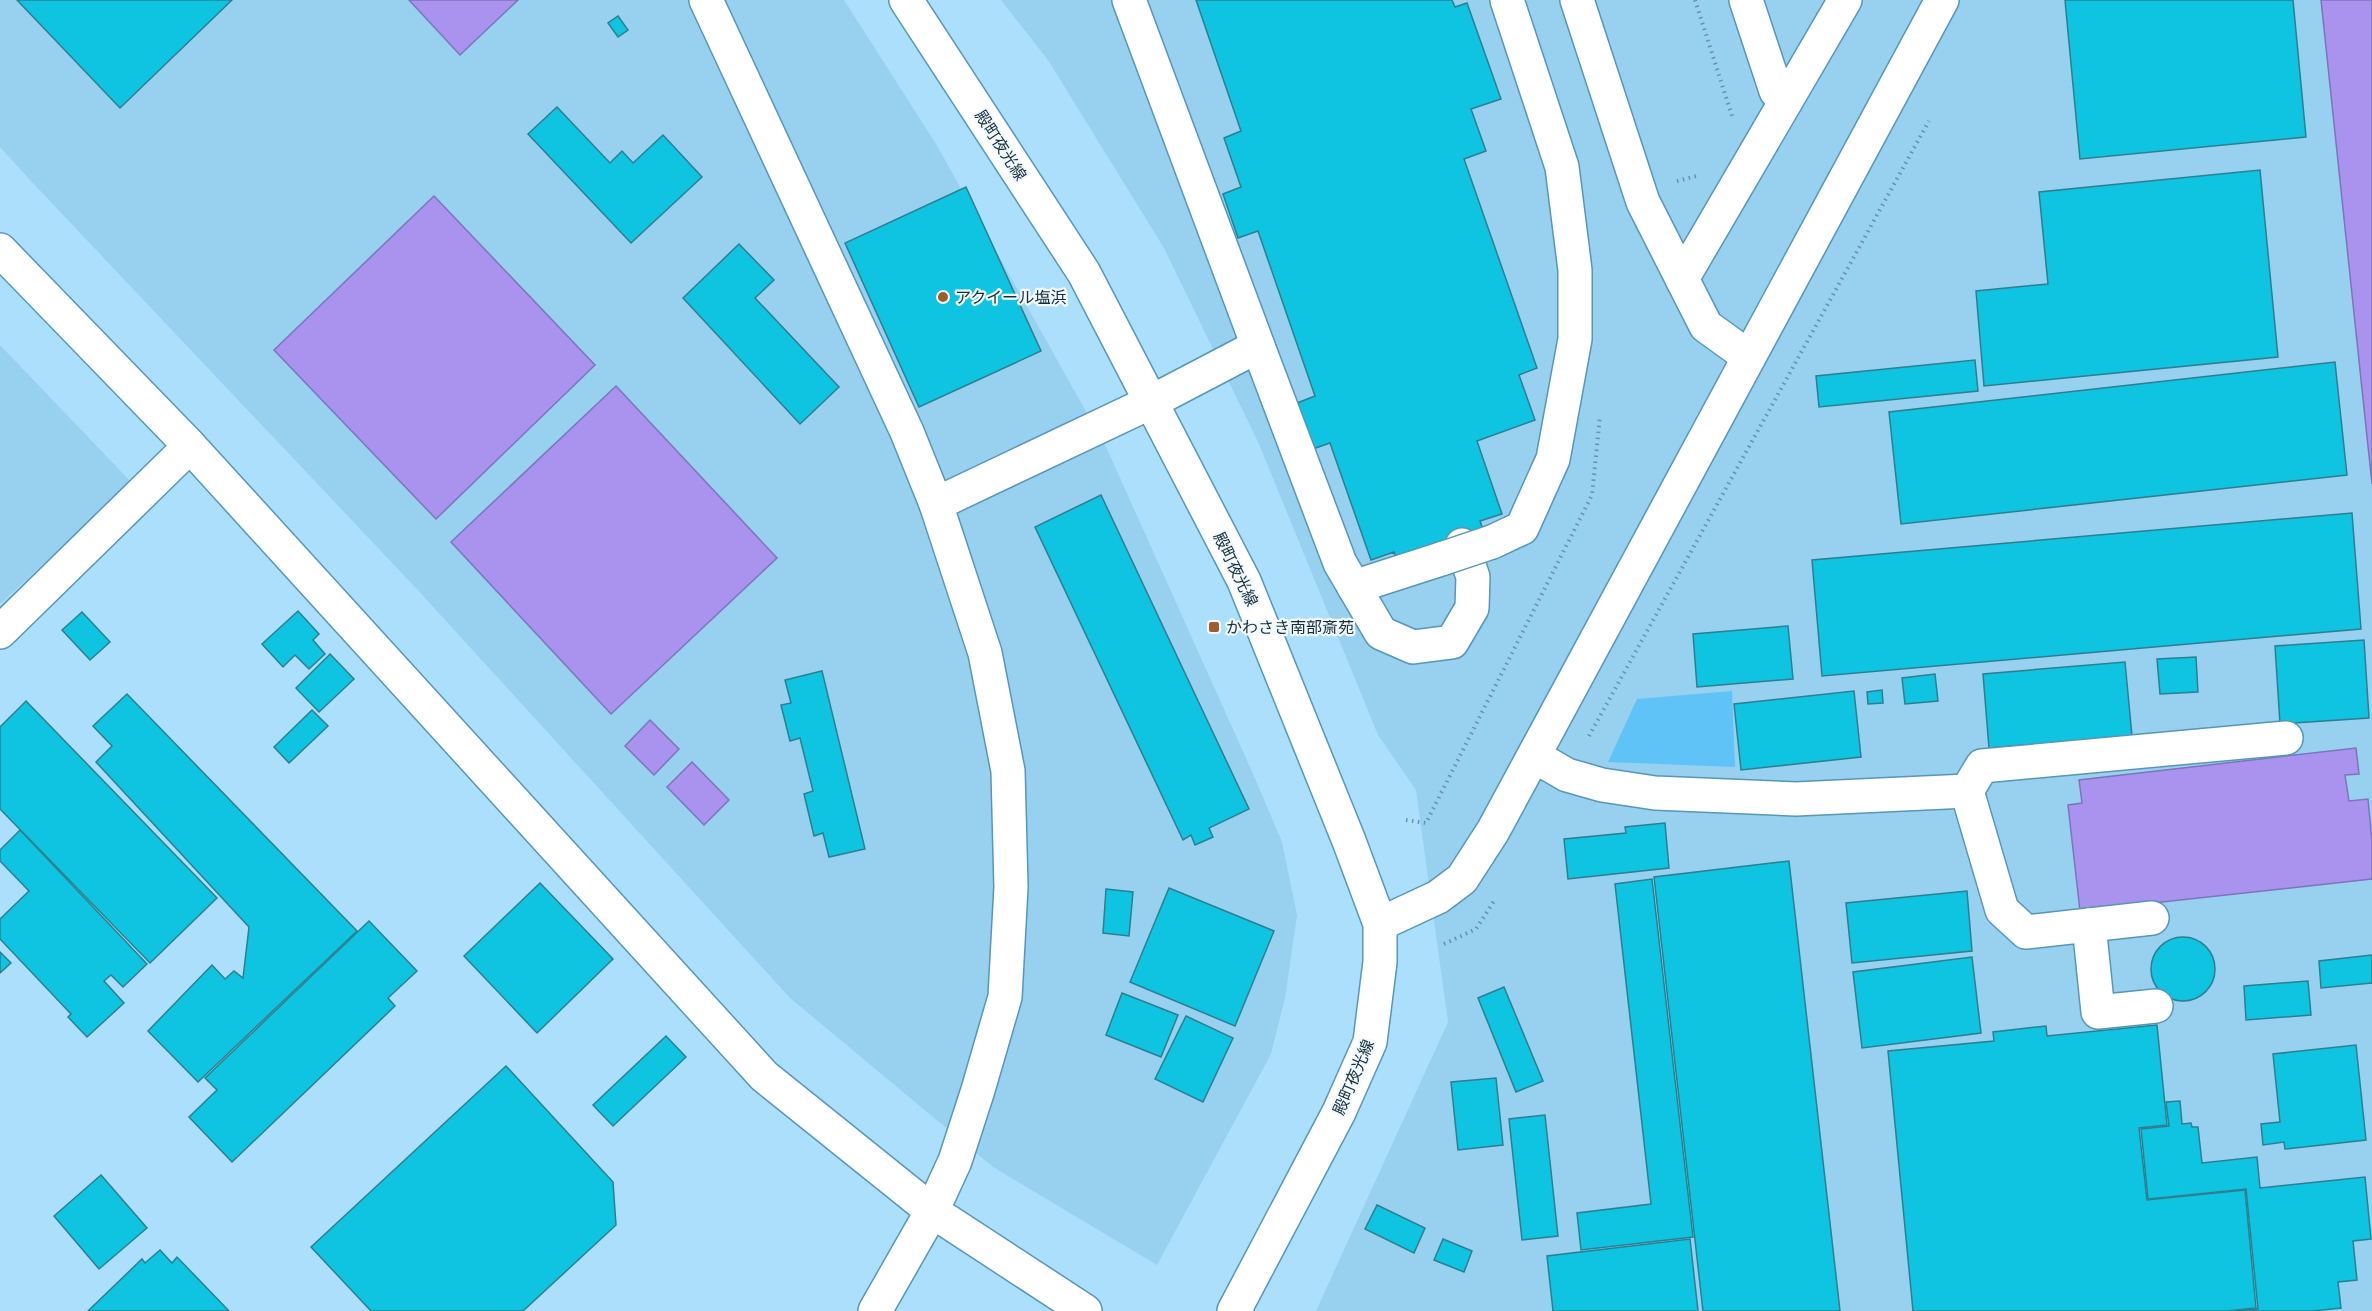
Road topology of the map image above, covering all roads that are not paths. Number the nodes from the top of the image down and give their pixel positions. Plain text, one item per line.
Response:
1 (706, 0) edge
2 (906, 0) edge
3 (1129, 0) edge
4 (1507, 0) edge
5 (1577, 0) edge
6 (1746, 0) edge
7 (1845, 0) edge
8 (1942, 0) edge
9 (1786, 100) junction
10 (0, 250) edge
11 (1682, 279) junction
12 (1258, 346) junction
13 (1749, 357) junction
14 (1151, 402) junction
15 (190, 446) junction
16 (936, 504) junction
17 (1466, 548) junction
18 (1354, 587) junction
19 (0, 632) edge
20 (2286, 738) dead end
21 (1534, 756) junction
22 (1968, 791) junction
23 (2152, 918) dead end
24 (1380, 924) junction
25 (2089, 925) junction
26 (2156, 1006) dead end
27 (932, 1211) junction
28 (875, 1311) edge
29 (1085, 1311) edge
30 (1234, 1311) edge

1 - 16 street
2 - 14 street, 殿町夜光線
3 - 12 street
4 - 17 street
5 - 11 street
6 - 9 street
7 - 9 street
8 - 13 street
9 - 11 street
10 - 15 street
11 - 13 street
12 - 14 street
12 - 18 street
13 - 21 street
14 - 16 street
14 - 24 street, 殿町夜光線
15 - 19 street
15 - 27 street
16 - 27 street
17 - 18 street
17 - 18 street
20 - 22 street
21 - 22 street
21 - 24 street
22 - 25 street
23 - 25 street
24 - 30 street, 殿町夜光線
25 - 26 street
27 - 28 street
27 - 29 street

